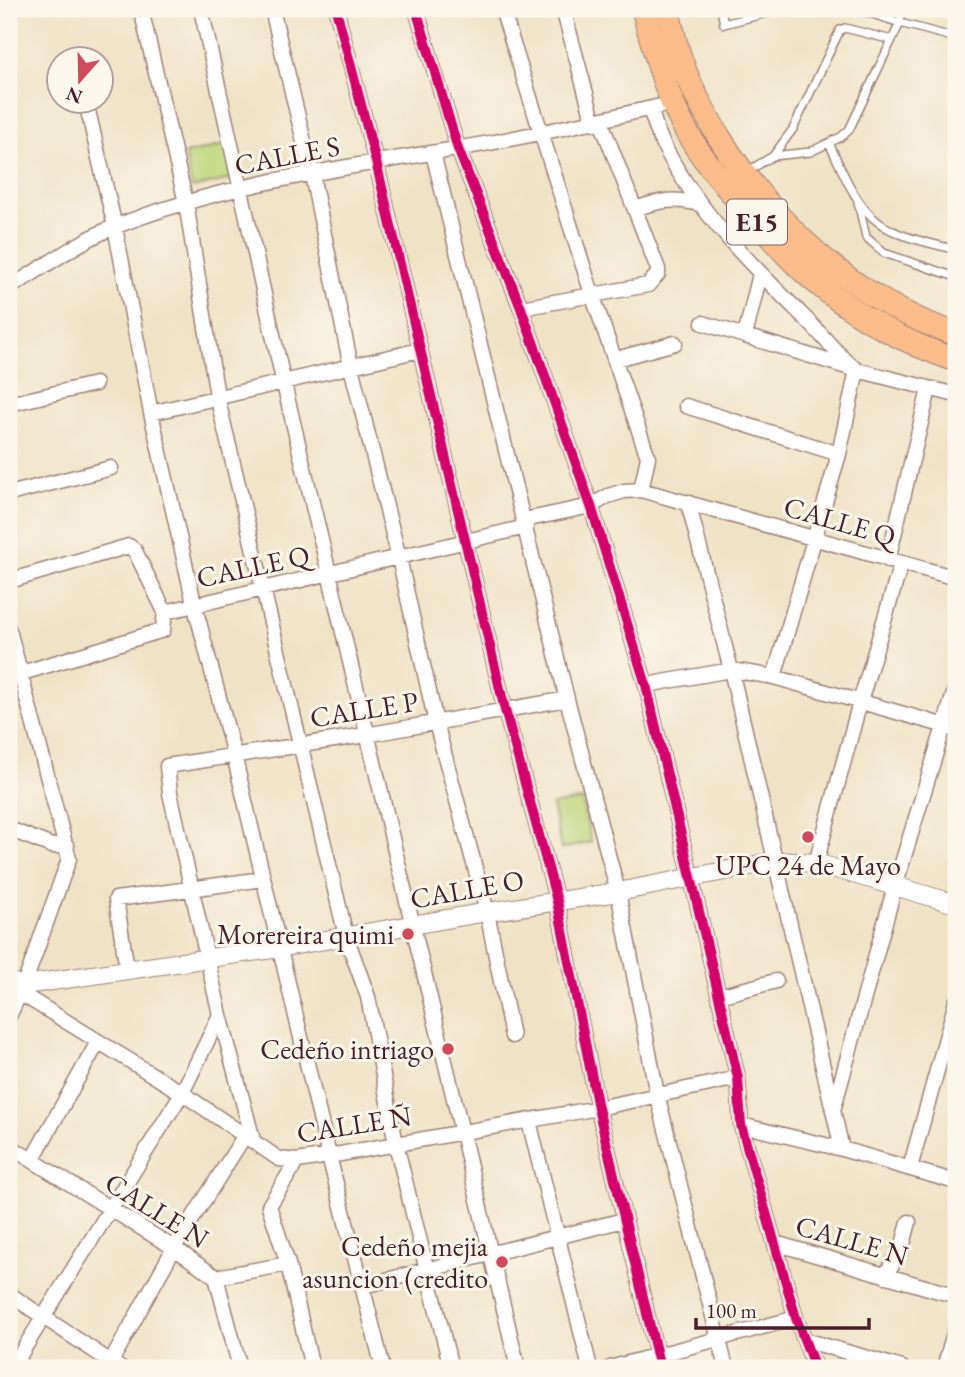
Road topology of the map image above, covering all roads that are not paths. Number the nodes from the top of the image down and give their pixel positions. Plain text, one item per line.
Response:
1 (141, 9) edge
2 (201, 9) edge
3 (272, 9) edge
4 (336, 9) edge
5 (416, 9) edge
6 (502, 9) edge
7 (563, 9) edge
8 (643, 9) edge
9 (667, 9) edge
10 (721, 9) edge
11 (782, 9) edge
12 (857, 9) edge
13 (902, 9) edge
14 (900, 23) junction
15 (956, 38) edge
16 (892, 40) junction
17 (674, 103) junction
18 (650, 109) junction
19 (89, 116) edge
20 (597, 122) junction
21 (541, 134) junction
22 (829, 143) junction
23 (458, 149) junction
24 (433, 153) junction
25 (773, 156) junction
26 (376, 162) junction
27 (312, 175) junction
28 (743, 175) junction
29 (242, 187) junction
30 (857, 199) junction
31 (186, 203) junction
32 (699, 204) junction
33 (635, 209) junction
34 (115, 227) junction
35 (956, 250) edge
36 (761, 274) junction
37 (956, 277) edge
38 (9, 288) edge
39 (592, 294) junction
40 (521, 307) junction
41 (704, 323) dead end
42 (956, 334) edge
43 (744, 335) junction
44 (675, 343) dead end
45 (420, 350) junction
46 (616, 359) junction
47 (956, 360) edge
48 (351, 367) junction
49 (857, 370) junction
50 (283, 380) junction
51 (95, 384) dead end
52 (929, 389) junction
53 (956, 395) edge
54 (217, 396) junction
55 (9, 404) edge
56 (686, 406) dead end
57 (151, 413) junction
58 (839, 454) junction
59 (111, 468) dead end
60 (641, 490) junction
61 (9, 494) edge
62 (688, 502) junction
63 (591, 506) junction
64 (525, 524) junction
65 (815, 540) junction
66 (466, 542) junction
67 (399, 558) junction
68 (894, 562) junction
69 (329, 575) junction
70 (956, 578) edge
71 (9, 581) edge
72 (262, 589) junction
73 (194, 603) junction
74 (165, 612) junction
75 (9, 630) edge
76 (730, 670) junction
77 (15, 676) edge
78 (774, 677) junction
79 (646, 685) junction
80 (956, 687) edge
81 (567, 699) junction
82 (860, 702) junction
83 (505, 710) junction
84 (436, 723) junction
85 (950, 727) edge
86 (366, 735) junction
87 (301, 744) junction
88 (234, 755) junction
89 (9, 829) edge
90 (67, 846) junction
91 (775, 861) junction
92 (817, 863) junction
93 (692, 878) junction
94 (264, 879) junction
95 (895, 886) junction
96 (192, 889) junction
97 (618, 892) junction
98 (557, 901) junction
99 (956, 904) edge
100 (487, 912) junction
101 (413, 925) junction
102 (346, 936) junction
103 (279, 948) junction
104 (209, 958) junction
105 (127, 969) junction
106 (776, 981) dead end
107 (18, 986) edge
108 (719, 996) junction
109 (956, 1002) edge
110 (220, 1015) junction
111 (9, 1016) edge
112 (512, 1036) dead end
113 (98, 1042) junction
114 (738, 1078) junction
115 (182, 1093) junction
116 (657, 1094) junction
117 (598, 1108) junction
118 (833, 1108) junction
119 (529, 1121) junction
120 (741, 1125) junction
121 (464, 1133) junction
122 (249, 1138) junction
123 (396, 1144) junction
124 (9, 1146) edge
125 (842, 1149) junction
126 (329, 1157) junction
127 (32, 1160) junction
128 (297, 1161) junction
129 (911, 1168) junction
130 (956, 1182) edge
131 (109, 1210) junction
132 (624, 1220) junction
133 (909, 1222) dead end
134 (558, 1238) junction
135 (775, 1243) junction
136 (174, 1248) junction
137 (492, 1254) junction
138 (288, 1264) junction
139 (427, 1271) junction
140 (886, 1276) junction
141 (216, 1277) junction
142 (363, 1286) junction
143 (9, 1294) edge
144 (956, 1296) edge
145 (44, 1318) junction
146 (796, 1318) junction
147 (956, 1326) edge
148 (719, 1340) junction
149 (805, 1340) junction
150 (659, 1362) edge
151 (116, 1365) edge
152 (12, 1368) edge
153 (240, 1368) edge
154 (312, 1368) edge
155 (383, 1368) edge
156 (451, 1368) edge
157 (518, 1368) edge
158 (590, 1368) edge
159 (610, 1368) edge
160 (726, 1368) edge
161 (815, 1368) edge
162 (902, 1368) edge
163 (944, 1368) edge

1 - 31 street
2 - 29 street
3 - 27 street
4 - 26 street
5 - 23 street
6 - 21 street
7 - 20 street
8 - 17 highway, E15
9 - 28 highway, E15
10 - 11 lane
12 - 14 lane
13 - 14 lane
14 - 15 lane
14 - 16 lane
16 - 22 lane
16 - 25 lane
17 - 18 street, CALLE S
17 - 47 highway, E15
18 - 20 street, CALLE S
18 - 32 street
19 - 34 street
20 - 21 street, CALLE S
20 - 33 street
21 - 23 street, CALLE S
21 - 39 street
22 - 25 lane
22 - 30 lane
23 - 24 street, CALLE S
23 - 40 street
24 - 26 street, CALLE S
24 - 64 street
25 - 28 lane
26 - 27 street, CALLE S
26 - 45 street
27 - 29 street, CALLE S
27 - 48 street
28 - 42 highway, E15
29 - 31 street, CALLE S
29 - 50 street
30 - 35 lane
30 - 37 lane
31 - 34 street, CALLE S
31 - 54 street
32 - 33 street
32 - 36 street
33 - 39 street
34 - 38 street, CALLE S
34 - 57 street
36 - 43 street
36 - 49 street
39 - 40 street
39 - 46 street
40 - 63 street
41 - 43 street
43 - 49 street
44 - 46 street
45 - 48 street
45 - 66 street
46 - 60 street
48 - 50 street
48 - 67 street
49 - 52 street
49 - 58 street
50 - 54 street
50 - 69 street
51 - 55 street
52 - 53 street
52 - 68 street
54 - 57 street
54 - 72 street
56 - 58 street
57 - 73 street
58 - 65 street
59 - 61 street
60 - 62 street, CALLE Q
60 - 63 street, CALLE Q
62 - 65 street, CALLE Q
62 - 76 street
63 - 64 street, CALLE Q
63 - 79 street
64 - 66 street, CALLE Q
64 - 81 street
65 - 68 street, CALLE Q
65 - 78 street
66 - 67 street, CALLE Q
66 - 83 street
67 - 69 street, CALLE Q
67 - 84 street
68 - 70 street, CALLE Q
68 - 82 street
69 - 72 street, CALLE Q
69 - 86 street
71 - 74 street
72 - 73 street, CALLE Q
72 - 87 street
73 - 74 street, CALLE Q
73 - 88 street
74 - 77 street, CALLE Q
75 - 77 street
76 - 78 street
76 - 79 street
76 - 91 street
77 - 90 street
78 - 82 street
79 - 93 street
80 - 85 street
81 - 83 street, CALLE P
81 - 97 street
82 - 85 street
82 - 92 street
83 - 84 street, CALLE P
83 - 98 street
84 - 86 street, CALLE P
84 - 100 street
85 - 95 street
86 - 87 street, CALLE P
86 - 101 street
87 - 88 street, CALLE P
87 - 102 street
88 - 94 street
88 - 96 street, CALLE P
89 - 90 street
90 - 107 street
91 - 92 street, CALLE O
91 - 93 street, CALLE O
91 - 118 street
92 - 95 street, CALLE O
93 - 97 street, CALLE O
93 - 108 street
94 - 96 street
94 - 103 street
95 - 99 street, CALLE O
95 - 118 street
96 - 104 street
96 - 105 street
97 - 98 street, CALLE O
97 - 116 street
98 - 100 street, CALLE O
98 - 117 street
100 - 101 street, CALLE O
100 - 112 street
101 - 102 street, CALLE O
101 - 121 street
102 - 103 street, CALLE O
102 - 123 street
103 - 104 street, CALLE O
103 - 126 street
104 - 105 street, CALLE O
104 - 110 street
105 - 107 street, CALLE O
106 - 108 street
107 - 111 street
107 - 113 street, CALLE Ñ
108 - 114 street
109 - 129 street
110 - 115 street
110 - 122 street
113 - 115 street, CALLE Ñ
113 - 127 street
114 - 116 street, CALLE Ñ
114 - 120 street
115 - 122 street, CALLE Ñ
115 - 131 street
116 - 117 street, CALLE Ñ
116 - 148 street
117 - 119 street, CALLE Ñ
117 - 132 street
118 - 125 street
119 - 121 street, CALLE Ñ
119 - 134 street
120 - 125 street
120 - 135 street
121 - 123 street, CALLE Ñ
121 - 137 street
122 - 128 street, CALLE Ñ
122 - 136 street
123 - 126 street, CALLE Ñ
123 - 139 street
124 - 127 street, CALLE N
125 - 129 street
126 - 128 street, CALLE Ñ
126 - 142 street
127 - 131 street, CALLE N
128 - 138 street
129 - 130 street
131 - 136 street, CALLE N
131 - 145 street
132 - 134 street
132 - 150 street
133 - 140 street
134 - 137 street
134 - 158 street
135 - 140 street, CALLE N
135 - 146 street
136 - 141 street, CALLE N
136 - 151 street
137 - 139 street
137 - 157 street
138 - 141 street, CALLE N
138 - 154 street
139 - 142 street
139 - 156 street
140 - 144 street, CALLE N
141 - 153 street
142 - 155 street
143 - 145 street
145 - 151 street
145 - 152 street
146 - 148 street
146 - 149 street
147 - 163 street
148 - 150 street
148 - 160 street
149 - 161 street
149 - 162 street
150 - 159 street

